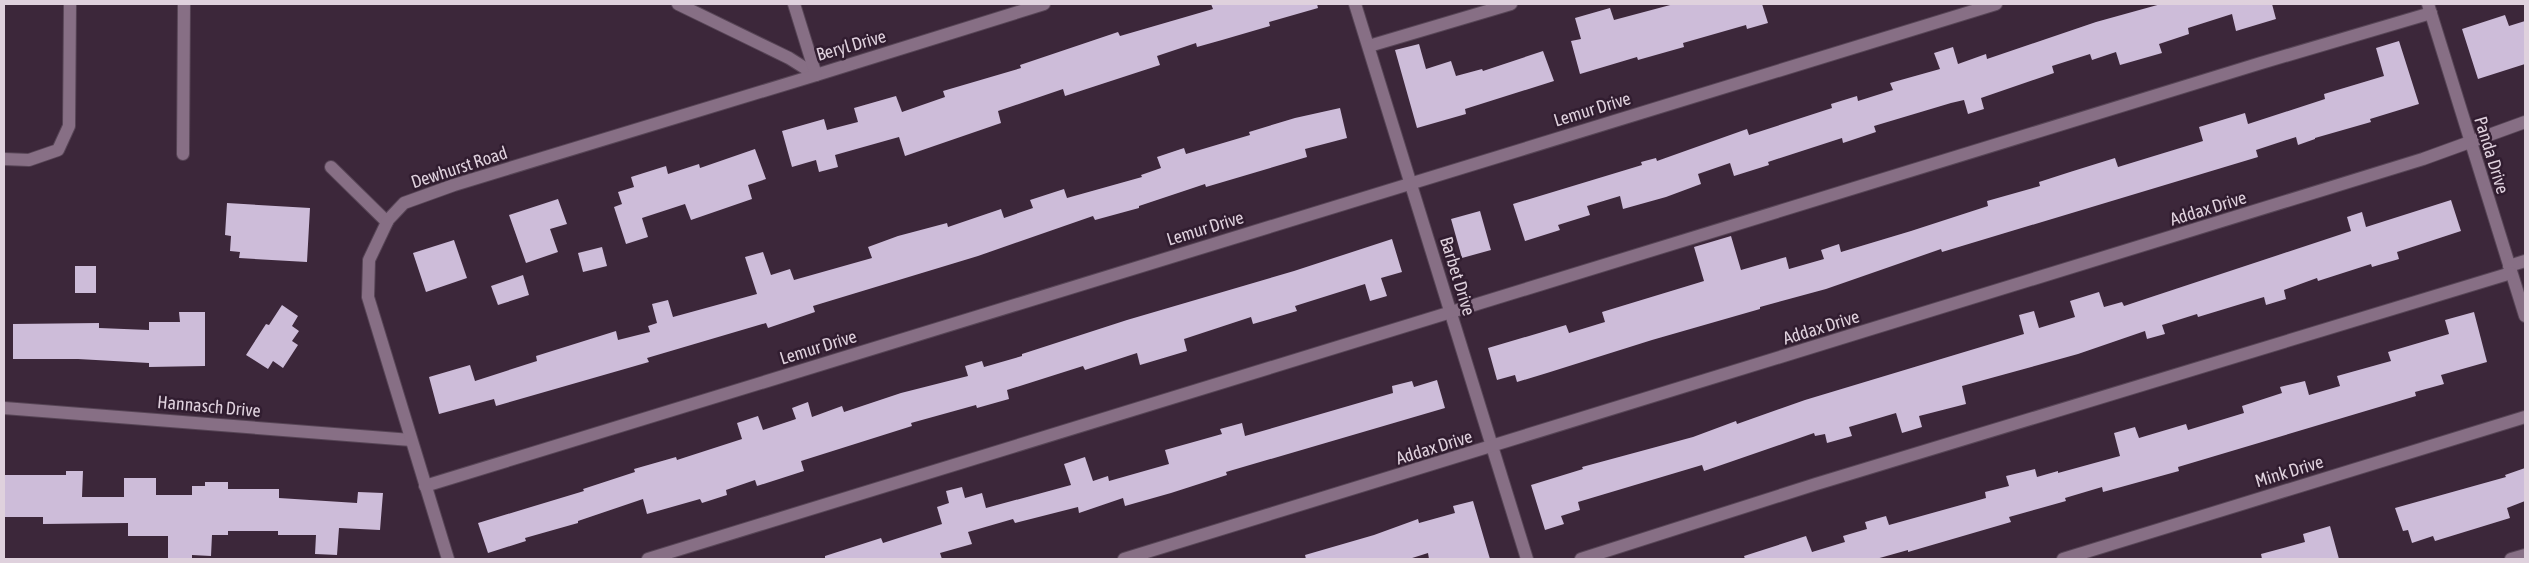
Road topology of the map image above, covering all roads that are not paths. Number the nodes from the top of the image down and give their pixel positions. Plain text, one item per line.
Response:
1 (70, 4) edge
2 (184, 4) edge
3 (794, 4) edge
4 (1044, 4) edge
5 (1356, 4) edge
6 (1511, 4) edge
7 (1996, 4) edge
8 (687, 5) edge
9 (2430, 8) edge
10 (1369, 46) junction
11 (816, 75) junction
12 (2525, 122) edge
13 (2469, 141) junction
14 (183, 154) dead end
15 (4, 159) edge
16 (331, 167) dead end
17 (1411, 183) junction
18 (387, 222) junction
19 (2525, 262) edge
20 (2510, 270) junction
21 (1451, 313) junction
22 (2525, 316) edge
23 (4, 408) edge
24 (2525, 417) edge
25 (411, 440) junction
26 (1492, 448) junction
27 (425, 486) junction
28 (2525, 555) edge
29 (448, 559) edge
30 (648, 559) edge
31 (1124, 559) edge
32 (1527, 559) edge
33 (1581, 559) edge
34 (2063, 559) edge
35 (2511, 559) edge

1 - 15 street
2 - 14 street
3 - 11 street
4 - 11 street, Beryl Drive
5 - 10 street, Barbet Drive
6 - 10 street
7 - 17 street, Lemur Drive
8 - 11 street, Beryl Drive
9 - 13 street, Panda Drive
9 - 21 street
10 - 17 street, Barbet Drive
11 - 18 street, Dewhurst Road
12 - 13 street, Addax Drive
13 - 20 street, Panda Drive
13 - 26 street, Addax Drive
16 - 18 street
17 - 21 street, Barbet Drive
17 - 27 street, Lemur Drive
18 - 25 street, Dewhurst Road
19 - 20 street
20 - 22 street, Panda Drive
20 - 33 street
21 - 26 street, Barbet Drive
21 - 30 street
23 - 25 street, Hannasch Drive
24 - 34 street, Mink Drive
25 - 27 street, Dewhurst Road
26 - 31 street, Addax Drive
26 - 32 street, Barbet Drive
27 - 29 street, Dewhurst Road
28 - 35 street

